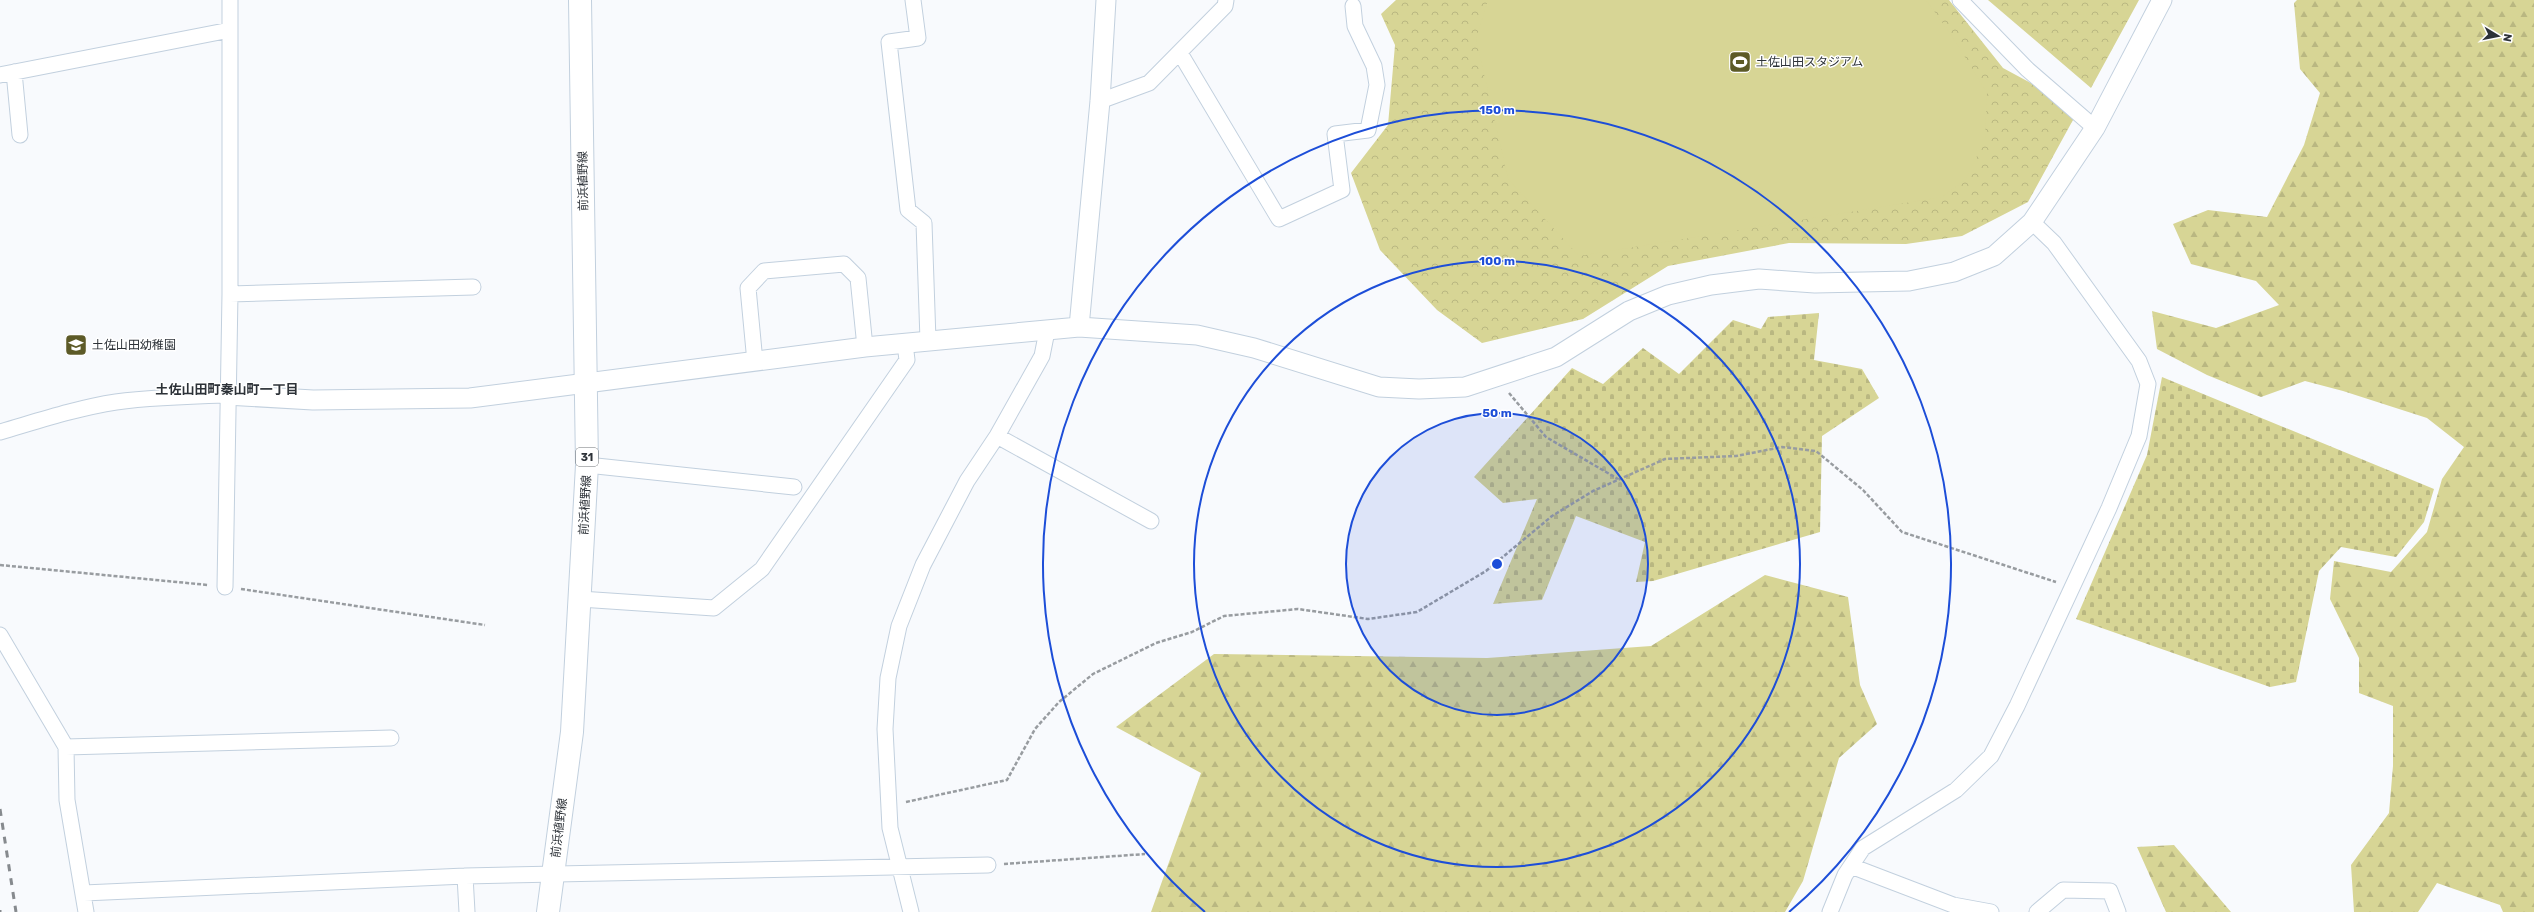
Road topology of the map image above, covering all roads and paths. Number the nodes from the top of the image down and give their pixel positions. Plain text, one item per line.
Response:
1 (230, 0) edge
2 (580, 0) edge
3 (913, 0) edge
4 (1106, 0) edge
5 (1226, 0) edge
6 (1960, 0) edge
7 (2162, 0) edge
8 (1353, 6) dead end
9 (230, 30) junction
10 (1180, 53) junction
11 (7, 73) edge
12 (1100, 101) junction
13 (2095, 128) junction
14 (20, 135) dead end
15 (2032, 222) junction
16 (473, 286) dead end
17 (230, 294) junction
18 (1079, 327) junction
19 (1047, 331) junction
20 (928, 340) junction
21 (905, 344) junction
22 (865, 347) junction
23 (755, 362) junction
24 (1496, 377) junction
25 (587, 383) junction
26 (226, 395) junction
27 (0, 432) edge
28 (997, 436) junction
29 (587, 465) junction
30 (1618, 479) junction
31 (794, 487) dead end
32 (1151, 521) dead end
33 (225, 587) dead end
34 (2072, 588) junction
35 (580, 599) junction
36 (0, 635) edge
37 (391, 738) dead end
38 (66, 747) junction
39 (888, 806) junction
40 (1145, 854) dead end
41 (988, 865) joint
42 (900, 866) junction
43 (1851, 866) junction
44 (553, 874) junction
45 (465, 876) junction
46 (84, 894) junction
47 (86, 912) edge
48 (467, 912) edge
49 (548, 912) edge
50 (911, 912) edge
51 (1830, 912) edge
52 (1991, 912) edge
53 (2037, 912) edge
54 (2118, 912) edge

1 - 9 street
2 - 25 main road, 前浜植野線 / 31
3 - 20 street
4 - 12 street
5 - 10 street
6 - 13 street
7 - 13 street
8 - 10 street
9 - 11 street
9 - 17 street
10 - 12 street
11 - 14 street
12 - 18 street
13 - 15 street
15 - 24 street
15 - 34 street
16 - 17 street
17 - 26 street
18 - 19 street
18 - 24 street
19 - 20 street
19 - 28 street
20 - 21 street
21 - 22 street
21 - 35 street
22 - 23 street
22 - 23 street
23 - 25 street
24 - 30 path
25 - 26 street
25 - 29 main road, 前浜植野線 / 31
26 - 27 street
26 - 33 street
28 - 32 street
28 - 39 street
29 - 31 street
29 - 35 main road, 前浜植野線 / 31
30 - 34 path
30 - 39 path
34 - 43 street
35 - 44 main road, 前浜植野線 / 31
36 - 38 street
37 - 38 street
38 - 46 street
39 - 42 street
40 - 41 path
41 - 42 street
42 - 44 street
42 - 50 street
43 - 51 street
43 - 52 street
44 - 45 street
44 - 49 main road, 前浜植野線 / 31
45 - 46 street
45 - 48 street
46 - 47 street
53 - 54 street

